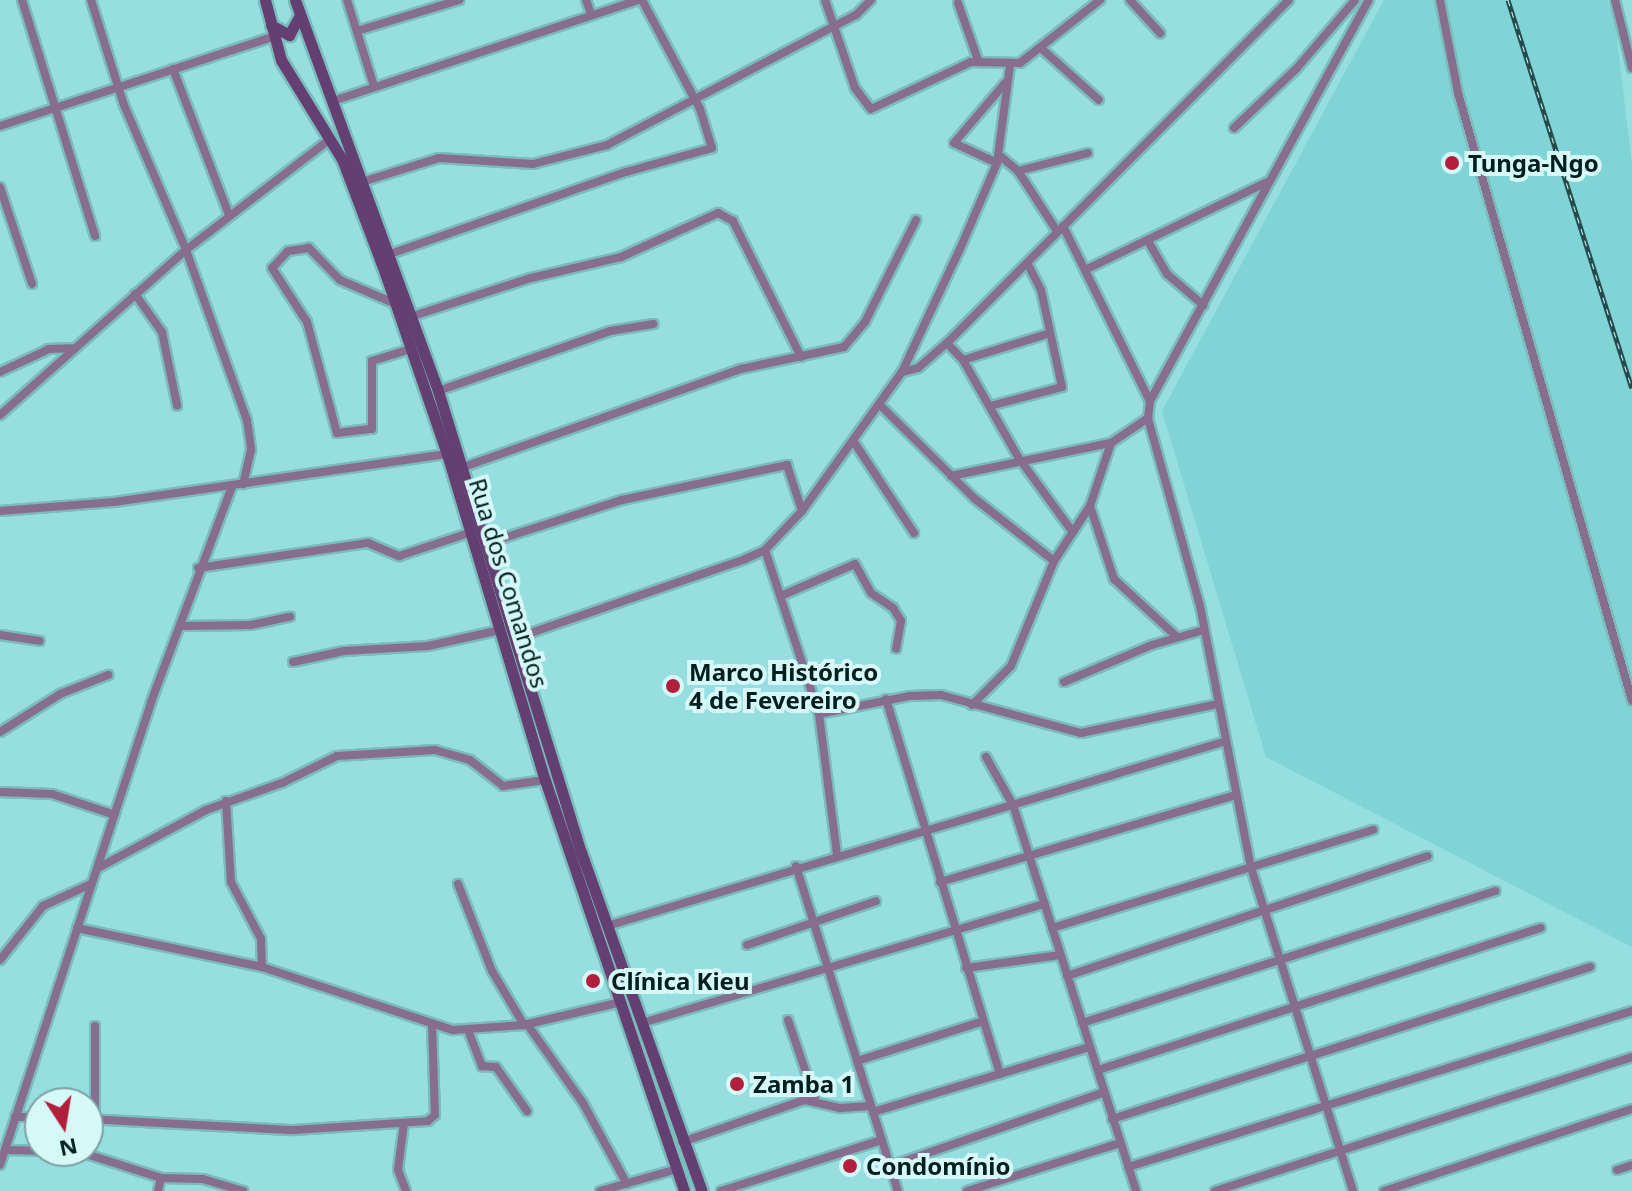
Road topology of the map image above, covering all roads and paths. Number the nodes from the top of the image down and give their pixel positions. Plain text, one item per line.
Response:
1 (22, 0) edge
2 (91, 0) edge
3 (265, 0) edge
4 (295, 0) edge
5 (347, 0) edge
6 (459, 0) edge
7 (586, 0) edge
8 (640, 0) edge
9 (825, 0) edge
10 (871, 0) edge
11 (1100, 0) edge
12 (1130, 0) edge
13 (1289, 0) edge
14 (1355, 0) edge
15 (1369, 0) edge
16 (1440, 0) edge
17 (1615, 0) edge
18 (958, 3) dead end
19 (1632, 12) edge
20 (591, 14) junction
21 (300, 15) junction
22 (1621, 16) junction
23 (833, 26) junction
24 (272, 31) junction
25 (357, 31) junction
26 (1160, 33) dead end
27 (1042, 49) junction
28 (978, 60) junction
29 (1632, 60) edge
30 (1010, 66) junction
31 (1632, 68) edge
32 (173, 69) junction
33 (1006, 83) junction
34 (118, 86) junction
35 (374, 86) junction
36 (695, 98) junction
37 (1099, 100) dead end
38 (333, 101) junction
39 (57, 107) junction
40 (0, 126) edge
41 (1234, 128) dead end
42 (330, 139) junction
43 (1088, 153) dead end
44 (998, 159) junction
45 (1018, 171) junction
46 (365, 181) junction
47 (1268, 182) junction
48 (0, 187) edge
49 (229, 215) junction
50 (916, 220) dead end
51 (1060, 228) junction
52 (95, 236) dead end
53 (1148, 241) junction
54 (186, 250) junction
55 (390, 254) junction
56 (1027, 263) junction
57 (1085, 270) junction
58 (32, 284) dead end
59 (135, 294) junction
60 (396, 304) junction
61 (1203, 305) junction
62 (413, 316) junction
63 (653, 324) dead end
64 (1050, 333) junction
65 (947, 343) junction
66 (72, 348) junction
67 (411, 349) junction
68 (801, 357) junction
69 (963, 360) junction
70 (0, 372) edge
71 (902, 372) junction
72 (438, 391) junction
73 (1150, 401) junction
74 (879, 404) junction
75 (177, 405) dead end
76 (990, 406) junction
77 (0, 415) edge
78 (1148, 418) junction
79 (854, 442) junction
80 (1111, 443) junction
81 (447, 454) junction
82 (1022, 460) junction
83 (464, 467) junction
84 (951, 476) junction
85 (243, 484) junction
86 (232, 486) junction
87 (1090, 506) junction
88 (0, 511) edge
89 (802, 511) junction
90 (1072, 531) junction
91 (472, 532) junction
92 (914, 533) dead end
93 (488, 543) junction
94 (765, 550) junction
95 (1054, 561) junction
96 (198, 568) junction
97 (783, 595) junction
98 (290, 617) dead end
99 (184, 626) junction
100 (500, 630) junction
101 (1204, 630) junction
102 (0, 635) edge
103 (1176, 636) junction
104 (516, 638) junction
105 (40, 641) dead end
106 (896, 649) dead end
107 (293, 662) dead end
108 (108, 675) dead end
109 (1064, 682) dead end
110 (886, 699) junction
111 (1632, 701) edge
112 (1217, 704) junction
113 (972, 705) junction
114 (819, 714) junction
115 (0, 732) edge
116 (1223, 742) junction
117 (986, 757) dead end
118 (545, 780) junction
119 (0, 792) edge
120 (1235, 795) junction
121 (226, 801) junction
122 (1013, 805) junction
123 (115, 815) junction
124 (1373, 830) dead end
125 (926, 833) junction
126 (837, 855) junction
127 (1028, 855) junction
128 (1428, 856) dead end
129 (796, 866) junction
130 (98, 868) junction
131 (1251, 868) junction
132 (940, 882) junction
133 (91, 884) junction
134 (458, 884) dead end
135 (1495, 891) dead end
136 (876, 901) dead end
137 (1045, 904) junction
138 (1267, 913) junction
139 (814, 922) junction
140 (607, 926) junction
141 (77, 928) junction
142 (1052, 928) junction
143 (1541, 928) dead end
144 (955, 933) junction
145 (747, 945) dead end
146 (1060, 955) junction
147 (0, 960) edge
148 (1280, 960) junction
149 (262, 967) junction
150 (1590, 967) dead end
151 (966, 968) junction
152 (827, 971) junction
153 (1067, 976) junction
154 (621, 1002) junction
155 (1295, 1008) junction
156 (1632, 1011) edge
157 (788, 1020) dead end
158 (981, 1022) junction
159 (642, 1023) junction
160 (1082, 1023) junction
161 (526, 1025) junction
162 (95, 1026) dead end
163 (432, 1026) junction
164 (468, 1030) junction
165 (1089, 1047) junction
166 (1311, 1056) junction
167 (1632, 1057) edge
168 (857, 1061) junction
169 (1098, 1070) junction
170 (1000, 1074) junction
171 (93, 1087) edge
172 (1105, 1092) junction
173 (815, 1099) junction
174 (1326, 1105) junction
175 (872, 1109) junction
176 (1632, 1109) edge
177 (527, 1111) dead end
178 (15, 1117) junction
179 (24, 1117) edge
180 (1112, 1119) junction
181 (104, 1120) edge
182 (404, 1123) junction
183 (882, 1140) junction
184 (682, 1142) junction
185 (1120, 1143) junction
186 (1341, 1152) junction
187 (24, 1155) edge
188 (2, 1158) edge
189 (104, 1160) edge
190 (1632, 1165) edge
191 (890, 1166) junction
192 (1128, 1167) junction
193 (677, 1169) junction
194 (1617, 1170) dead end
195 (161, 1178) junction
196 (627, 1184) junction
197 (896, 1190) edge
198 (158, 1191) edge
199 (243, 1191) edge
200 (406, 1191) edge
201 (600, 1191) edge
202 (684, 1191) edge
203 (702, 1191) edge
204 (721, 1191) edge
205 (967, 1191) edge
206 (1136, 1191) edge
207 (1215, 1191) edge
208 (1353, 1191) edge
209 (1384, 1191) edge

1 - 39 street
2 - 34 street
3 - 24 main road, Rua dos Comandos
4 - 21 main road, Rua dos Comandos
5 - 25 street
6 - 25 street
7 - 20 street
8 - 20 street
8 - 36 street
9 - 23 street
10 - 23 street
11 - 27 street
12 - 26 street
13 - 51 street
14 - 41 street
15 - 47 street
16 - 111 street
17 - 22 street
18 - 28 street
19 - 22 street
20 - 35 street
21 - 24 main road
21 - 38 main road, Rua dos Comandos
22 - 29 street
23 - 28 street
23 - 36 street
24 - 32 street
24 - 42 main road, Rua dos Comandos
25 - 35 street
27 - 30 street
27 - 37 street
28 - 30 street
29 - 31 street
30 - 33 street
32 - 34 street
32 - 49 street
33 - 44 street
33 - 44 street
34 - 39 street
34 - 54 street
35 - 38 street
36 - 46 street
36 - 55 street
38 - 46 main road, Rua dos Comandos
39 - 40 street
39 - 52 street
42 - 49 street
42 - 60 main road, Rua dos Comandos
43 - 45 street
44 - 45 street
44 - 71 street
45 - 51 street
46 - 55 main road, Rua dos Comandos
47 - 53 street
47 - 61 street
48 - 58 street
49 - 54 street
50 - 68 street
51 - 56 street
51 - 57 street
53 - 57 street
53 - 61 street
54 - 59 street
54 - 85 street
55 - 62 main road, Rua dos Comandos
56 - 64 street
56 - 65 street
57 - 73 street
59 - 66 street
59 - 75 street
60 - 67 main road, Rua dos Comandos
60 - 67 street
61 - 73 street
62 - 68 street
62 - 72 main road, Rua dos Comandos
63 - 72 street
64 - 69 street
64 - 76 street
65 - 69 street
65 - 71 street
66 - 70 street
66 - 77 street
67 - 81 main road, Rua dos Comandos
68 - 83 street
69 - 76 street
71 - 74 street
72 - 83 main road, Rua dos Comandos
73 - 78 street
74 - 79 street
74 - 84 street
76 - 82 street
78 - 80 street
78 - 101 street
79 - 89 street
79 - 92 street
80 - 82 street
80 - 87 street
81 - 85 street
81 - 91 main road, Rua dos Comandos
82 - 84 street
82 - 90 street
83 - 93 main road, Rua dos Comandos
84 - 95 street
85 - 86 street
86 - 88 street
86 - 96 street
87 - 90 street
87 - 103 street
89 - 93 street
89 - 94 street
90 - 95 street
91 - 96 street
91 - 100 main road, Rua dos Comandos
93 - 104 main road, Rua dos Comandos
94 - 97 street
94 - 104 street
95 - 113 street
96 - 99 street
97 - 106 street
97 - 114 street
98 - 99 street
99 - 123 street
100 - 107 street
100 - 118 main road, Rua dos Comandos
101 - 103 street
101 - 112 street
102 - 105 street
103 - 109 street
104 - 140 main road, Rua dos Comandos
108 - 115 street
110 - 113 street
110 - 114 street
110 - 125 street
112 - 113 street
112 - 116 street
114 - 126 street
116 - 120 street
116 - 122 street
117 - 122 street
118 - 121 street
118 - 154 main road, Rua dos Comandos
119 - 123 street
120 - 127 street
120 - 131 street
121 - 130 street
121 - 149 street
122 - 125 street
122 - 127 street
123 - 130 street
124 - 131 street
125 - 126 street
125 - 132 street
126 - 129 street
127 - 132 street
127 - 137 street
128 - 138 street
129 - 139 street
129 - 140 street
130 - 133 street
131 - 138 street
131 - 142 street
132 - 144 street
133 - 141 street
133 - 147 street
134 - 161 street
135 - 148 street
136 - 139 street
137 - 142 street
137 - 144 street
138 - 148 street
138 - 153 street
139 - 145 street
139 - 152 street
140 - 159 main road, Rua dos Comandos
141 - 149 street
141 - 178 street
142 - 146 street
143 - 155 street
144 - 151 street
144 - 152 street
146 - 151 street
146 - 153 street
148 - 155 street
148 - 160 street
149 - 163 street
150 - 166 street
151 - 158 street
152 - 159 street
152 - 168 street
153 - 160 street
154 - 161 street
154 - 193 main road, Rua dos Comandos
155 - 166 street
155 - 169 street
156 - 174 street
157 - 173 street
158 - 168 street
158 - 170 street
159 - 184 main road, Rua dos Comandos
160 - 165 street
161 - 164 street
161 - 196 street
162 - 171 street
163 - 164 street
163 - 182 street
164 - 177 street
165 - 169 street
165 - 170 street
166 - 174 street
166 - 180 street
167 - 186 street
168 - 175 street
169 - 172 street
170 - 175 street
172 - 180 street
172 - 191 street
173 - 175 street
173 - 184 street
174 - 186 street
174 - 192 street
175 - 183 street
176 - 209 street
178 - 179 street
178 - 188 street
180 - 185 street
181 - 182 street
182 - 200 street
183 - 191 street
183 - 204 street
184 - 203 main road, Rua dos Comandos
185 - 192 street
185 - 205 street
186 - 207 street
186 - 208 street
187 - 188 street
189 - 195 street
190 - 194 street
191 - 197 street
192 - 206 street
193 - 196 street
193 - 202 main road, Rua dos Comandos
195 - 198 street
195 - 199 street
196 - 201 street

